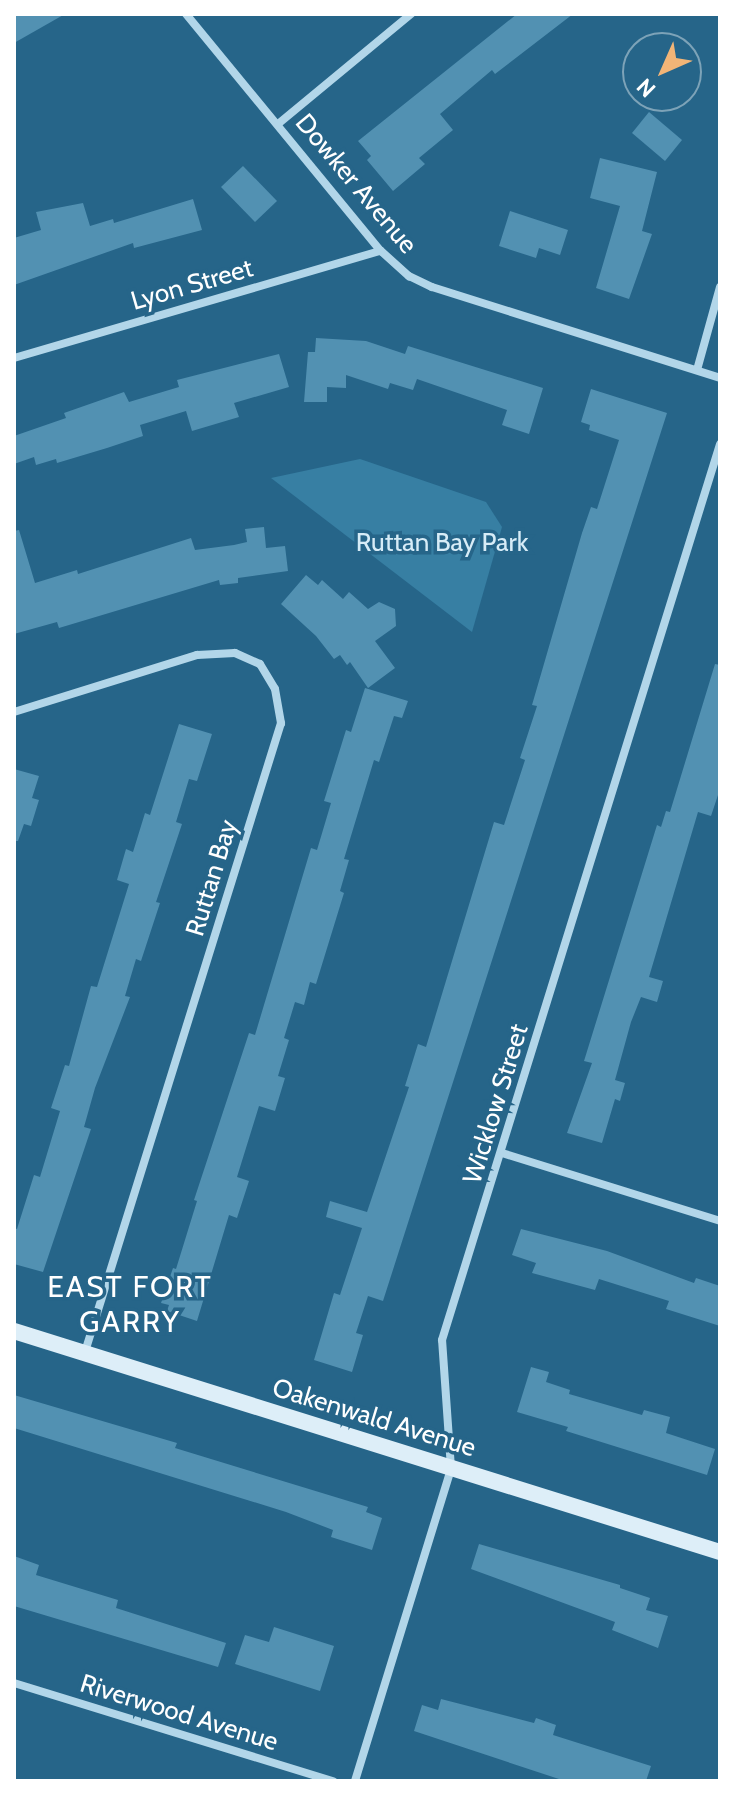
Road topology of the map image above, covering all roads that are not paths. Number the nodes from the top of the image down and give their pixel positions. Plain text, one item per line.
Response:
1 (186, 14) edge
2 (411, 14) edge
3 (278, 124) junction
4 (381, 251) junction
5 (720, 287) edge
6 (14, 358) edge
7 (697, 370) junction
8 (720, 378) edge
9 (720, 444) edge
10 (14, 712) edge
11 (502, 1153) junction
12 (720, 1221) edge
13 (14, 1331) edge
14 (85, 1352) junction
15 (451, 1468) junction
16 (720, 1552) edge
17 (14, 1683) edge
18 (333, 1781) edge
19 (355, 1781) edge

1 - 3 street, Dowker Avenue
2 - 3 street
3 - 4 street, Dowker Avenue
4 - 6 street, Lyon Street
4 - 7 street, Dowker Avenue
5 - 7 street
7 - 8 street, Dowker Avenue
9 - 11 street, Wicklow Street
10 - 14 street, Ruttan Bay
11 - 12 street
11 - 15 street, Wicklow Street
13 - 14 street, Oakenwald Avenue
14 - 15 street, Oakenwald Avenue
15 - 16 street, Oakenwald Avenue
15 - 19 street, Wicklow Street
17 - 18 street, Riverwood Avenue

